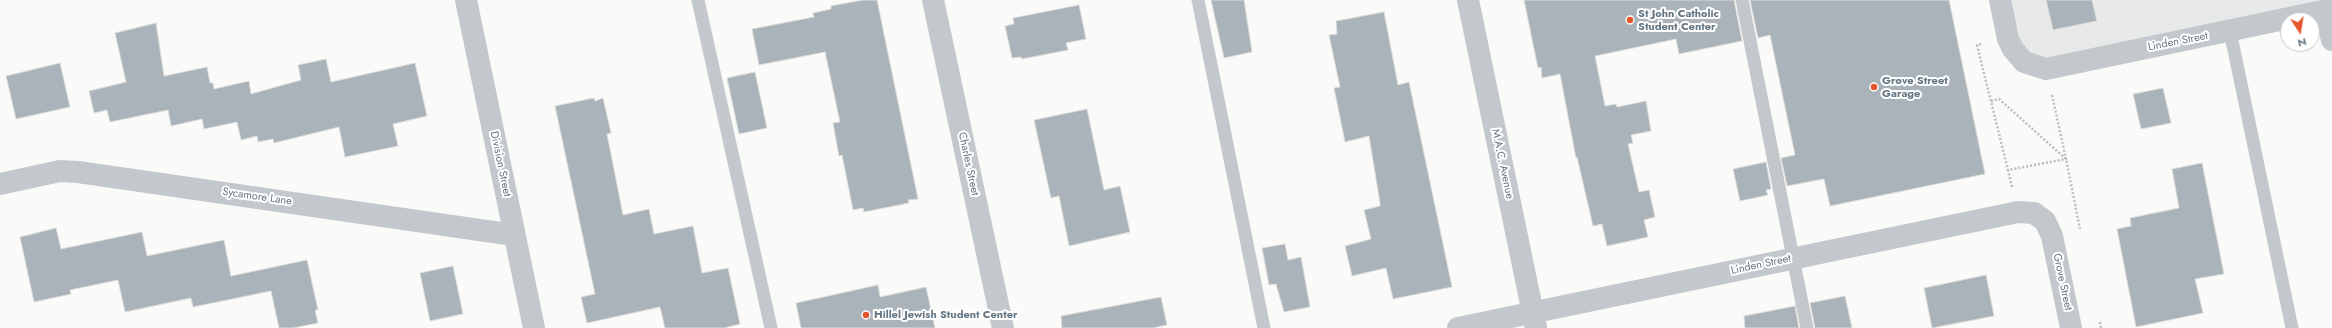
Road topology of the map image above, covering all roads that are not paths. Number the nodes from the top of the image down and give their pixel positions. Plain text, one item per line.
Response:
1 (466, 0) edge
2 (698, 0) edge
3 (933, 0) edge
4 (1198, 0) edge
5 (1468, 0) edge
6 (1742, 0) edge
7 (2000, 0) edge
8 (2329, 10) edge
9 (2230, 31) junction
10 (2332, 40) edge
11 (0, 184) edge
12 (514, 235) junction
13 (2052, 236) joint
14 (1792, 258) junction
15 (1535, 320) edge
16 (534, 328) edge
17 (771, 328) edge
18 (1003, 328) edge
19 (1264, 328) edge
20 (1458, 328) edge
21 (1807, 328) edge
22 (2071, 328) edge
23 (2292, 328) edge

1 - 12 street, Division Street
2 - 17 lane
3 - 18 street, Charles Street
4 - 19 lane
5 - 15 street, M.A.C. Avenue
6 - 14 lane
7 - 9 street, Linden Street
8 - 9 street, Linden Street
8 - 10 street
9 - 23 lane
11 - 12 street, Sycamore Lane
12 - 16 street, Division Street
13 - 14 street, Linden Street
13 - 22 street, Grove Street
14 - 15 street, Linden Street
14 - 21 lane
15 - 20 street, Linden Street

